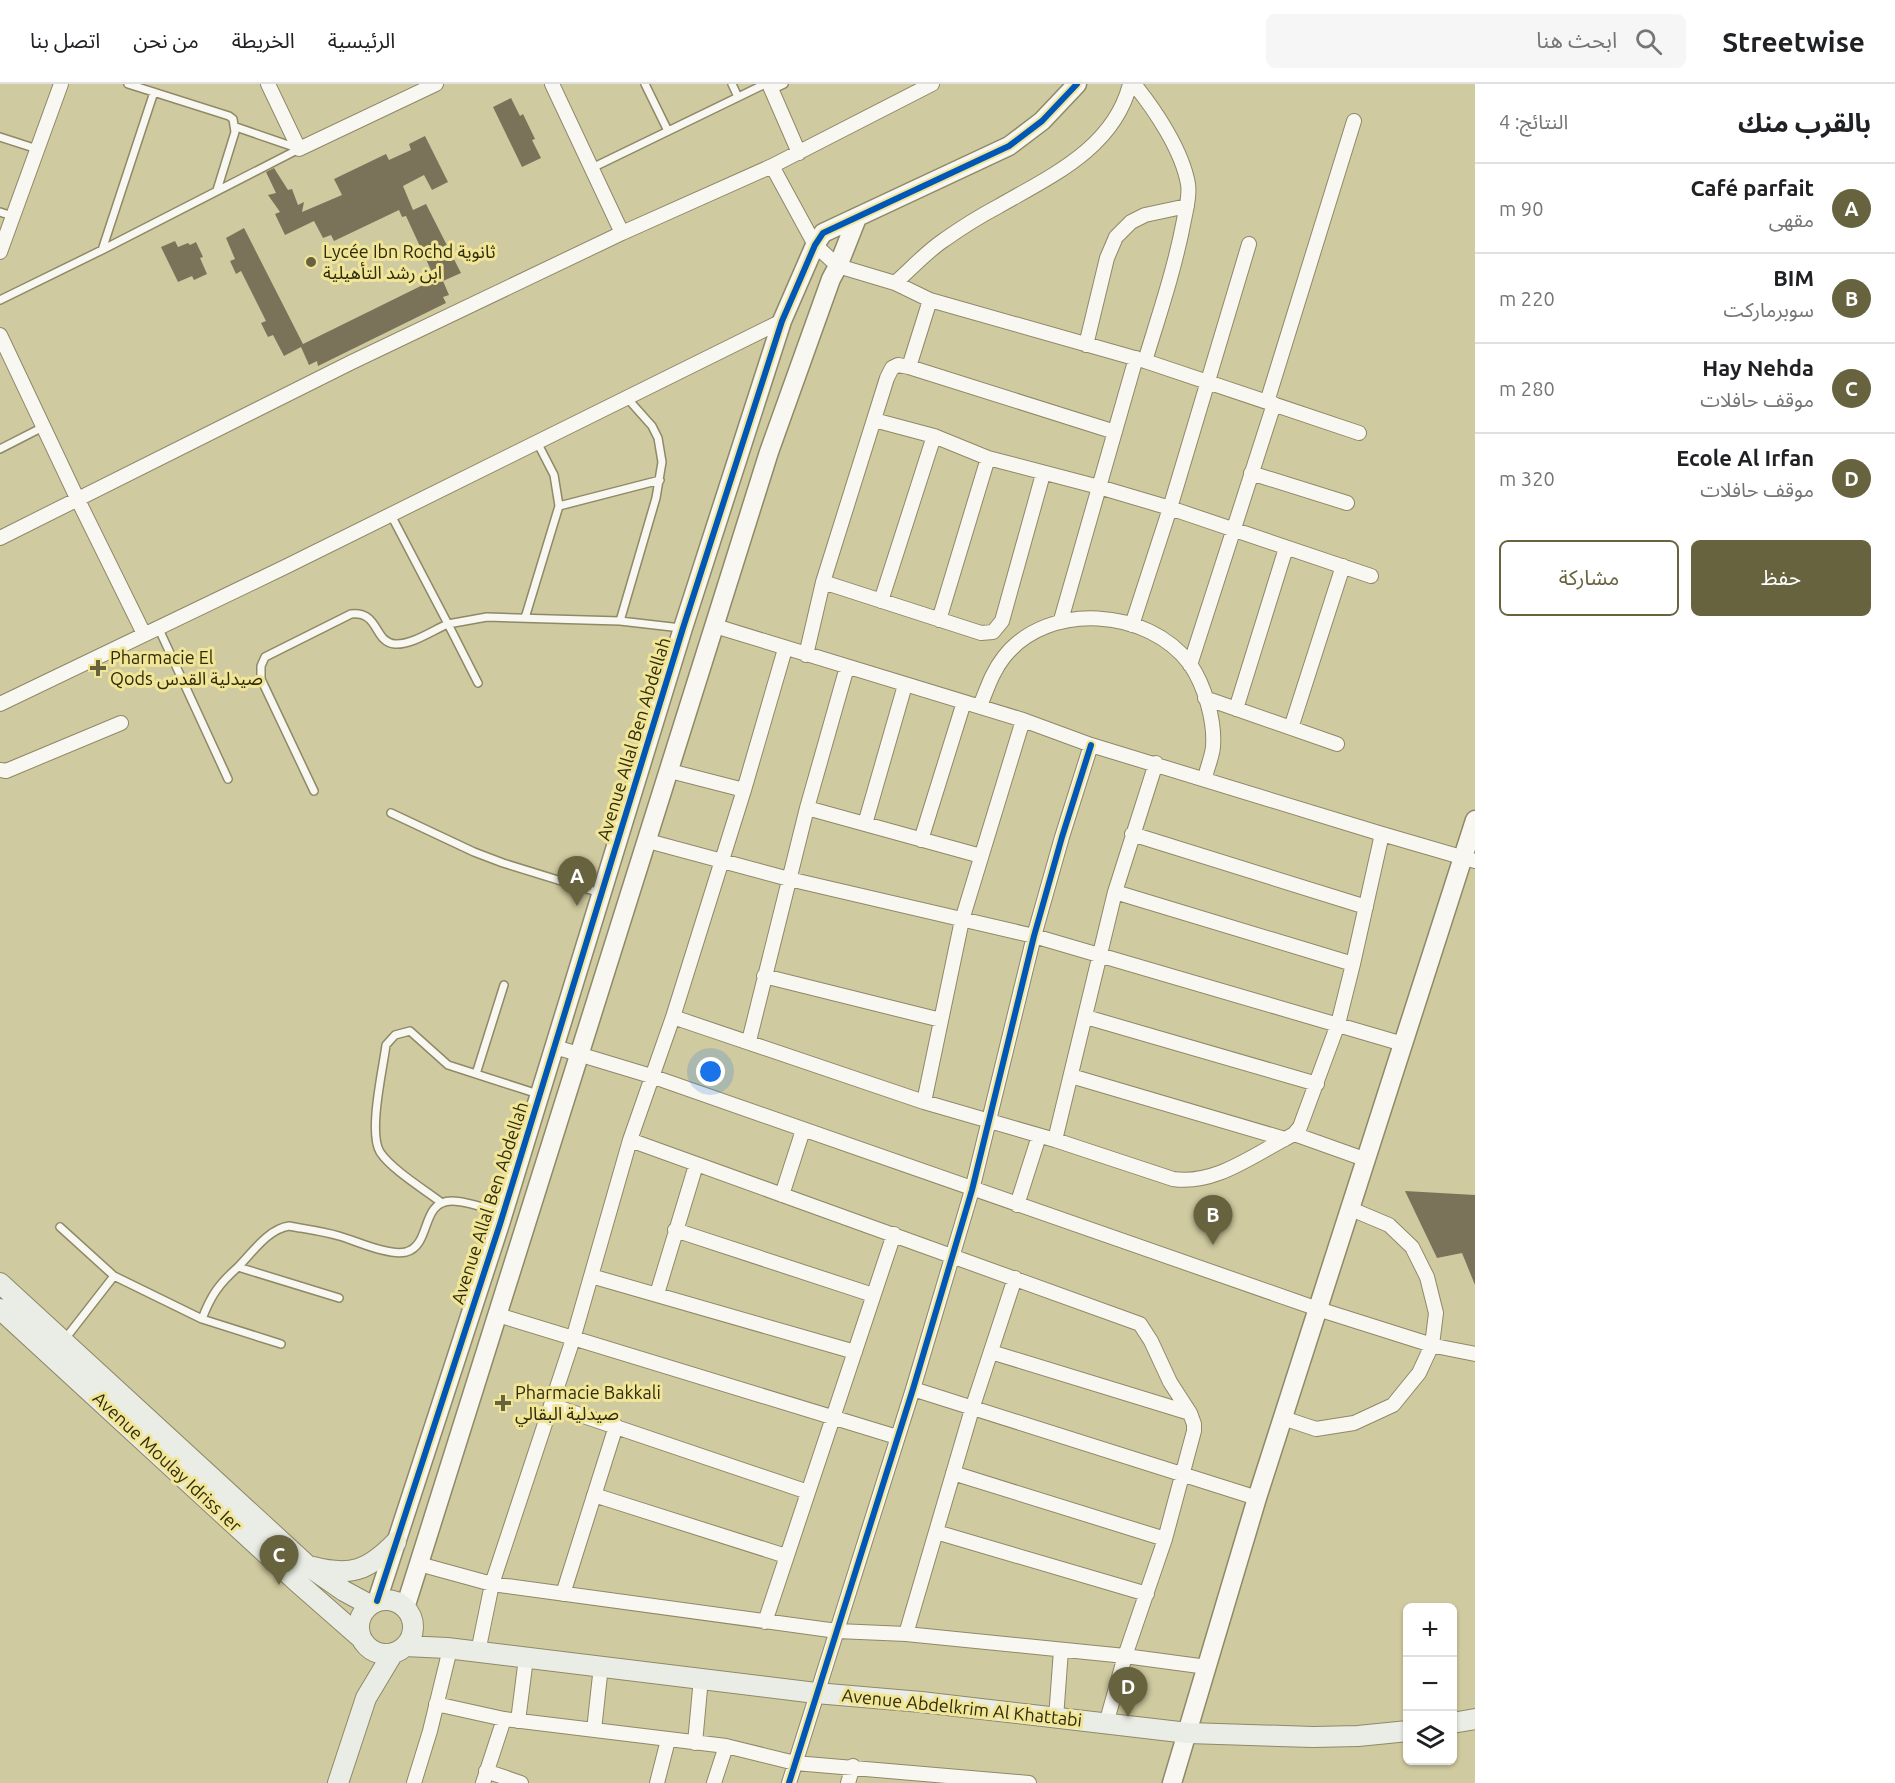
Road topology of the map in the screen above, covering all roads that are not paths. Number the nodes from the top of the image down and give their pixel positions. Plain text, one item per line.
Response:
1 (61, 84) edge
2 (128, 84) edge
3 (268, 84) edge
4 (436, 84) edge
5 (552, 84) edge
6 (645, 84) edge
7 (732, 84) edge
8 (932, 84) edge
9 (1077, 84) edge
10 (1130, 84) edge
11 (1134, 84) edge
12 (772, 85) edge
13 (154, 92) junction
14 (738, 97) junction
15 (1354, 121) dead end
16 (236, 128) junction
17 (668, 131) junction
18 (0, 137) edge
19 (300, 148) junction
20 (37, 149) junction
21 (799, 153) junction
22 (772, 166) junction
23 (592, 168) junction
24 (217, 190) junction
25 (1187, 206) junction
26 (6, 214) edge
27 (858, 218) junction
28 (622, 233) junction
29 (1249, 244) dead end
30 (814, 245) junction
31 (102, 250) junction
32 (0, 252) edge
33 (838, 266) junction
34 (895, 283) junction
35 (0, 300) edge
36 (930, 300) junction
37 (783, 321) junction
38 (0, 335) edge
39 (1086, 345) junction
40 (1140, 360) junction
41 (909, 368) junction
42 (1206, 381) junction
43 (627, 398) junction
44 (1270, 403) junction
45 (874, 420) junction
46 (43, 427) junction
47 (1115, 432) junction
48 (1359, 434) dead end
49 (934, 436) junction
50 (537, 442) junction
51 (0, 449) edge
52 (988, 458) junction
53 (1251, 473) junction
54 (1043, 474) junction
55 (660, 480) junction
56 (1099, 487) junction
57 (77, 498) junction
58 (1347, 503) dead end
59 (559, 506) junction
60 (1170, 508) junction
61 (392, 514) junction
62 (1232, 530) junction
63 (0, 538) edge
64 (1286, 548) junction
65 (1343, 566) junction
66 (1371, 576) dead end
67 (823, 582) junction
68 (881, 601) junction
69 (525, 618) junction
70 (939, 620) junction
71 (1061, 620) junction
72 (620, 621) junction
73 (448, 624) junction
74 (1132, 625) junction
75 (715, 626) junction
76 (158, 627) junction
77 (683, 628) junction
78 (144, 634) junction
79 (785, 648) junction
80 (806, 655) junction
81 (1190, 664) junction
82 (847, 667) junction
83 (478, 683) dead end
84 (905, 685) junction
85 (1205, 698) junction
86 (964, 702) junction
87 (0, 704) edge
88 (980, 706) junction
89 (1236, 709) junction
90 (1023, 720) junction
91 (121, 723) dead end
92 (1291, 728) junction
93 (1337, 744) dead end
94 (1091, 745) junction
95 (1156, 763) junction
96 (0, 770) edge
97 (670, 771) junction
98 (1205, 778) junction
99 (228, 779) dead end
100 (744, 790) junction
101 (314, 791) dead end
102 (807, 808) junction
103 (391, 813) dead end
104 (1475, 820) edge
105 (865, 824) junction
106 (1132, 834) junction
107 (1382, 834) junction
108 (921, 840) junction
109 (648, 841) junction
110 (981, 856) junction
111 (1469, 859) edge
112 (722, 862) junction
113 (789, 879) junction
114 (1115, 892) junction
115 (603, 893) junction
116 (1366, 907) junction
117 (962, 920) junction
118 (1034, 936) junction
119 (1100, 956) junction
120 (1353, 964) junction
121 (764, 976) junction
122 (504, 985) dead end
123 (673, 1017) junction
124 (1086, 1017) junction
125 (941, 1020) junction
126 (1338, 1024) junction
127 (749, 1041) junction
128 (1403, 1044) junction
129 (555, 1047) junction
130 (580, 1054) junction
131 (476, 1074) junction
132 (651, 1076) junction
133 (1071, 1076) junction
134 (1317, 1084) junction
135 (540, 1095) junction
136 (924, 1102) junction
137 (989, 1122) junction
138 (803, 1130) junction
139 (1039, 1136) junction
140 (1290, 1136) junction
141 (630, 1140) junction
142 (1055, 1140) junction
143 (1367, 1160) junction
144 (696, 1165) junction
145 (972, 1190) junction
146 (782, 1195) junction
147 (442, 1203) junction
148 (1017, 1205) junction
149 (1351, 1209) junction
150 (503, 1214) junction
151 (60, 1227) dead end
152 (675, 1230) junction
153 (894, 1234) junction
154 (952, 1254) junction
155 (238, 1267) junction
156 (114, 1275) junction
157 (591, 1276) junction
158 (1015, 1278) junction
159 (0, 1283) edge
160 (657, 1294) junction
161 (873, 1295) junction
162 (339, 1298) dead end
163 (0, 1308) edge
164 (1318, 1309) junction
165 (498, 1315) junction
166 (202, 1319) junction
167 (573, 1339) junction
168 (64, 1341) junction
169 (281, 1344) dead end
170 (1432, 1345) junction
171 (855, 1352) junction
172 (991, 1352) junction
173 (1475, 1354) edge
174 (913, 1389) junction
175 (551, 1405) junction
176 (972, 1409) junction
177 (1190, 1413) junction
178 (834, 1417) junction
179 (1283, 1418) junction
180 (616, 1426) junction
181 (897, 1437) junction
182 (953, 1473) junction
183 (1182, 1475) junction
184 (808, 1492) junction
185 (594, 1494) junction
186 (1257, 1498) junction
187 (936, 1532) junction
188 (1165, 1539) junction
189 (396, 1542) junction
190 (786, 1556) junction
191 (419, 1564) junction
192 (308, 1566) junction
193 (492, 1584) junction
194 (563, 1594) junction
195 (1147, 1594) junction
196 (374, 1603) junction
197 (409, 1613) junction
198 (765, 1622) junction
199 (837, 1631) junction
200 (906, 1634) junction
201 (365, 1643) junction
202 (449, 1648) junction
203 (399, 1650) junction
204 (1060, 1650) junction
205 (478, 1652) junction
206 (1125, 1656) junction
207 (526, 1658) junction
208 (601, 1666) junction
209 (1207, 1667) junction
210 (701, 1678) junction
211 (816, 1693) junction
212 (366, 1698) junction
213 (436, 1704) junction
214 (1056, 1718) junction
215 (504, 1719) junction
216 (1475, 1719) edge
217 (518, 1721) junction
218 (1457, 1722) edge
219 (1106, 1724) junction
220 (594, 1730) junction
221 (1403, 1731) edge
222 (1188, 1733) junction
223 (668, 1740) junction
224 (695, 1743) junction
225 (726, 1746) junction
226 (795, 1762) junction
227 (853, 1766) junction
228 (484, 1777) edge
229 (338, 1783) edge
230 (414, 1783) edge
231 (522, 1783) edge
232 (657, 1783) edge
233 (714, 1783) edge
234 (789, 1783) edge
235 (848, 1783) edge
236 (1026, 1783) edge
237 (1172, 1783) edge

1 - 20 street
2 - 13 lane
3 - 19 street
4 - 19 street
5 - 23 street
6 - 17 lane
7 - 14 lane
8 - 21 street
9 - 27 street, Avenue Allal Ben Abdellah
10 - 34 street
11 - 25 street
12 - 14 lane
12 - 21 street
13 - 16 lane
13 - 31 lane
14 - 17 lane
15 - 44 street
16 - 19 lane
16 - 24 lane
17 - 23 lane
18 - 20 lane
19 - 24 lane
20 - 26 street
21 - 22 street
22 - 28 street
22 - 30 street
23 - 28 street
24 - 31 lane
25 - 39 street
25 - 40 street
26 - 32 street
27 - 30 street, Avenue Allal Ben Abdellah
27 - 33 street
28 - 57 street
29 - 42 street
30 - 33 street
30 - 37 street, Avenue Allal Ben Abdellah
31 - 35 lane
33 - 34 street
33 - 75 street
34 - 36 street
36 - 39 street
36 - 41 street
37 - 43 street
37 - 77 street, Avenue Allal Ben Abdellah
38 - 46 street
39 - 40 street
40 - 42 street
40 - 47 street
41 - 45 street
41 - 47 street
42 - 44 street
42 - 60 street
43 - 50 street
43 - 55 lane
44 - 48 street
44 - 53 street
45 - 49 street
45 - 67 street
46 - 51 lane
46 - 57 street
47 - 56 street
49 - 52 street
49 - 68 street
50 - 59 lane
50 - 61 street
52 - 54 street
52 - 70 street
53 - 58 street
53 - 62 street
54 - 56 street
54 - 70 street
55 - 59 lane
55 - 72 lane
56 - 60 street
56 - 71 street
57 - 63 street
57 - 78 street
59 - 69 lane
60 - 62 street
60 - 74 street
61 - 73 lane
61 - 76 street
62 - 64 street
62 - 81 street
64 - 65 street
64 - 89 street
65 - 66 street
65 - 92 street
67 - 68 street
67 - 80 street
68 - 70 street
69 - 72 lane
69 - 73 lane
71 - 74 street
71 - 88 street
72 - 77 lane
73 - 83 lane
73 - 101 lane
74 - 81 street
75 - 79 street
75 - 97 street
76 - 78 street
76 - 99 lane
77 - 115 street, Avenue Allal Ben Abdellah
78 - 87 street
79 - 80 street
79 - 100 street
80 - 82 street
81 - 85 street
82 - 84 street
82 - 102 street
84 - 86 street
84 - 105 street
85 - 89 street
85 - 98 street
86 - 88 street
86 - 108 street
88 - 90 street
89 - 92 street
90 - 94 street
90 - 110 street
91 - 96 street
92 - 93 street
94 - 95 street
94 - 118 street
95 - 98 street
95 - 106 street
97 - 100 street
97 - 109 street
98 - 107 street
100 - 112 street
102 - 105 street
102 - 113 street
103 - 115 lane
104 - 111 street
105 - 108 street
106 - 114 street
106 - 116 street
107 - 111 street
107 - 116 street
108 - 110 street
109 - 112 street
109 - 130 street
110 - 117 street
111 - 128 street
112 - 113 street
112 - 123 street
113 - 117 street
113 - 121 street
114 - 119 street
114 - 120 street
115 - 129 street, Avenue Allal Ben Abdellah
116 - 120 street
117 - 118 street
117 - 125 street
118 - 119 street
118 - 137 street
119 - 124 street
119 - 126 street
120 - 126 street
121 - 125 street
121 - 127 street
122 - 131 lane
123 - 127 street
123 - 132 street
124 - 133 street
124 - 134 street
125 - 136 street
126 - 128 street
126 - 134 street
127 - 136 street
128 - 143 street
129 - 130 street
129 - 135 street, Avenue Allal Ben Abdellah
130 - 132 street
130 - 165 street
131 - 135 lane
131 - 147 lane
132 - 138 street
132 - 141 street
133 - 140 street
133 - 142 street
134 - 140 street
135 - 150 street, Avenue Allal Ben Abdellah
136 - 137 street
137 - 139 street
137 - 145 street
138 - 145 street
138 - 146 street
139 - 142 street
139 - 148 street
140 - 142 street
140 - 143 street
141 - 144 street
141 - 157 street
143 - 149 street
144 - 146 street
144 - 152 street
145 - 148 street
145 - 154 street
146 - 153 street
147 - 150 lane
147 - 155 lane
148 - 164 street
149 - 164 street
149 - 170 street
150 - 189 street, Avenue Allal Ben Abdellah
151 - 156 lane
152 - 160 street
152 - 161 street
153 - 154 street
153 - 161 street
154 - 158 street
154 - 174 street
155 - 162 lane
155 - 166 lane
156 - 166 lane
156 - 168 lane
157 - 160 street
157 - 167 street
158 - 172 street
158 - 177 street
159 - 168 main road, Avenue Moulay Idriss Ier
160 - 171 street
161 - 171 street
163 - 201 main road, Avenue Moulay Idriss Ier
164 - 170 street
164 - 179 street
165 - 167 street
165 - 191 street
166 - 169 lane
167 - 175 street
167 - 178 street
168 - 192 main road, Avenue Moulay Idriss Ier
170 - 173 street
170 - 179 street
171 - 178 street
172 - 176 street
172 - 177 street
174 - 176 street
174 - 181 street
175 - 180 street
175 - 193 street
176 - 182 street
176 - 183 street
177 - 183 street
178 - 181 street
178 - 184 street
179 - 186 street
180 - 184 street
180 - 185 street
181 - 199 street
182 - 187 street
182 - 188 street
183 - 186 street
183 - 188 street
184 - 190 street
185 - 190 street
185 - 194 street
186 - 209 street
187 - 195 street
187 - 200 street
188 - 195 street
189 - 192 main road
189 - 196 street, Avenue Allal Ben Abdellah
190 - 198 street
191 - 193 street
191 - 197 street
192 - 196 main road, Avenue Moulay Idriss Ier
193 - 194 street
193 - 205 street
194 - 198 street
195 - 206 street
196 - 197 main road
196 - 201 main road
197 - 202 main road
197 - 203 main road
198 - 199 street
199 - 200 street
199 - 211 street
200 - 204 street
201 - 203 main road
201 - 212 main road
202 - 203 main road, Avenue Abdelkrim Al Khattabi
202 - 205 main road, Avenue Abdelkrim Al Khattabi
202 - 213 street
203 - 212 main road
204 - 206 street
204 - 214 street
205 - 207 main road, Avenue Abdelkrim Al Khattabi
206 - 209 street
206 - 219 street
207 - 208 main road, Avenue Abdelkrim Al Khattabi
207 - 217 street
208 - 210 main road, Avenue Abdelkrim Al Khattabi
208 - 220 street
209 - 222 street
210 - 211 main road, Avenue Abdelkrim Al Khattabi
210 - 224 street
211 - 214 main road, Avenue Abdelkrim Al Khattabi
211 - 226 street
212 - 229 main road
213 - 215 street
213 - 230 street
214 - 219 main road, Avenue Abdelkrim Al Khattabi
215 - 217 street
215 - 228 street
216 - 218 main road
217 - 220 street
219 - 222 main road, Avenue Abdelkrim Al Khattabi
220 - 223 street
221 - 222 main road, Avenue Abdelkrim Al Khattabi
222 - 237 street
223 - 224 street
223 - 232 street
224 - 225 street
225 - 226 street
225 - 233 street
226 - 227 street
226 - 234 street
227 - 235 street
227 - 236 street
228 - 231 street

